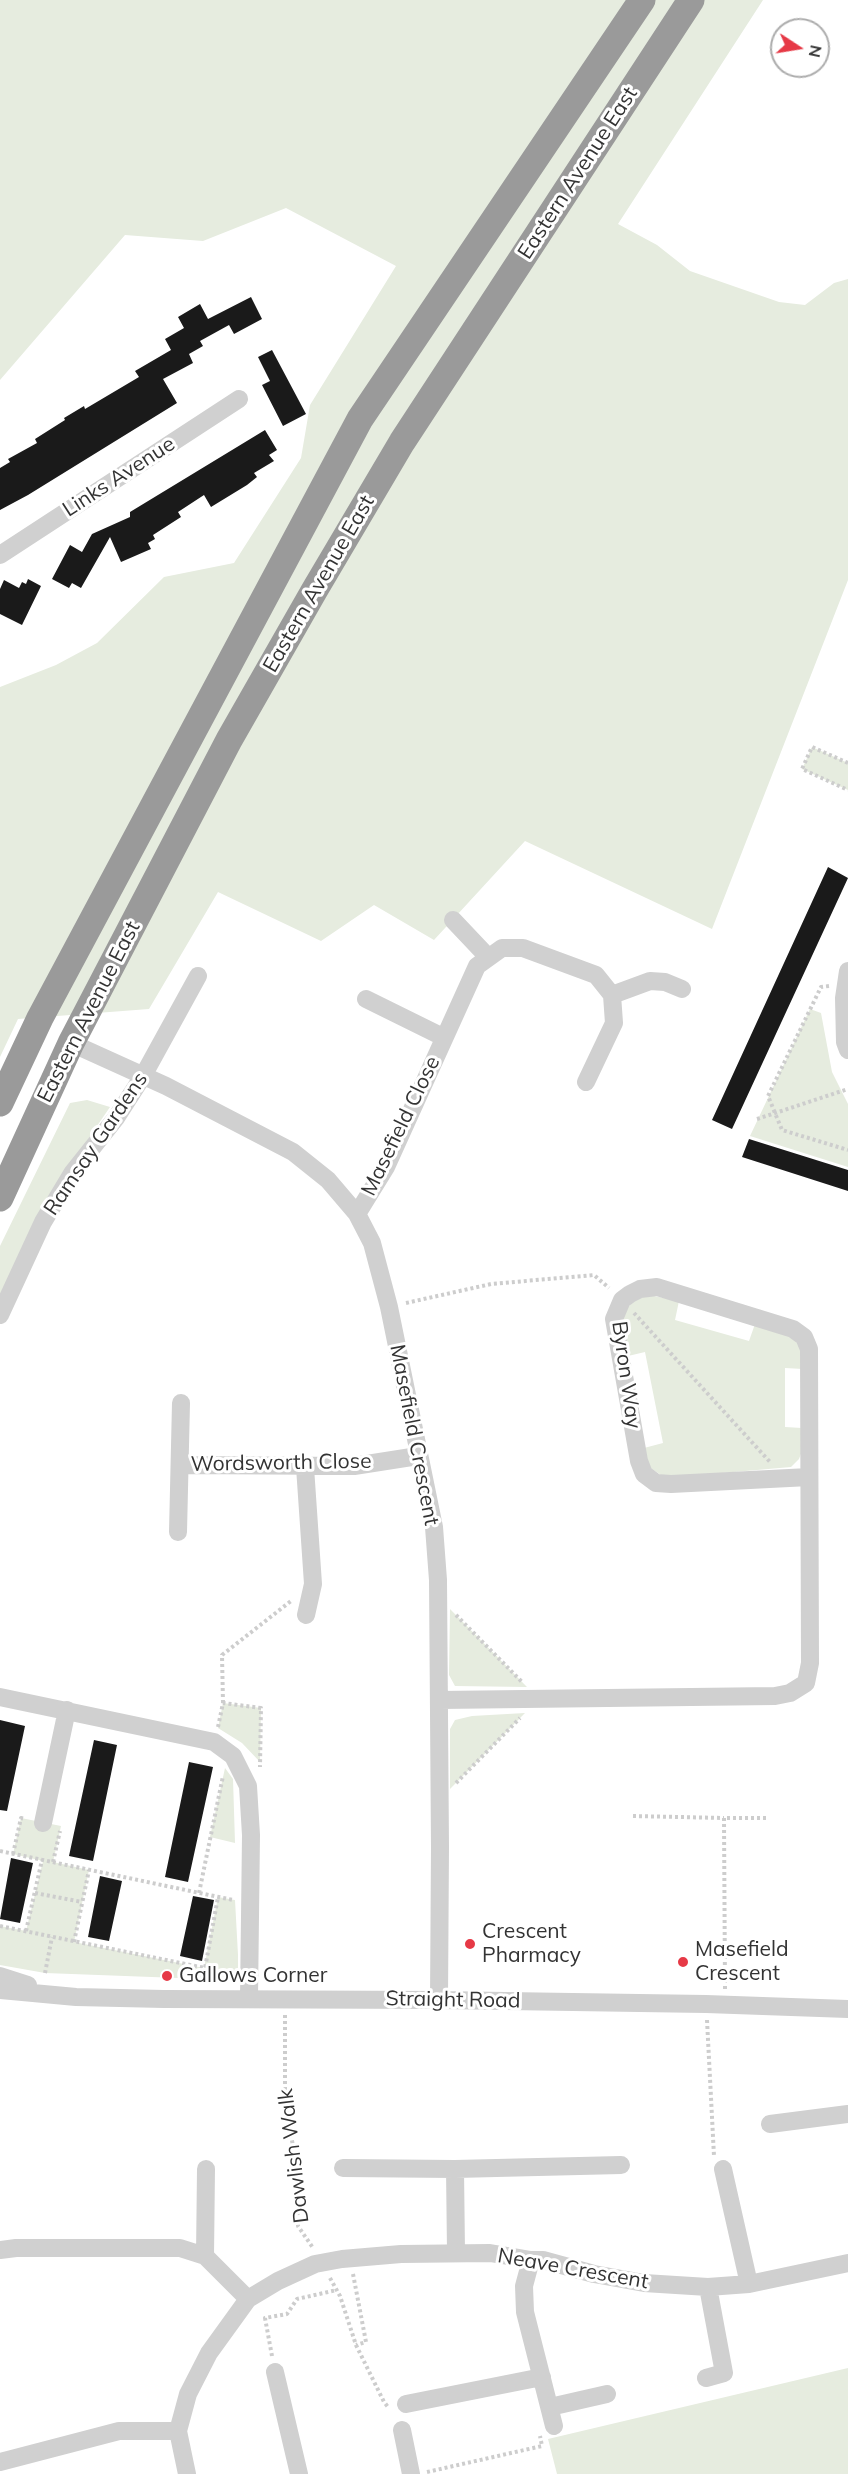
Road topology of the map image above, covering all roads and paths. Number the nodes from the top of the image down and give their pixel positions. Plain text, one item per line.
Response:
1 (642, 0) edge
2 (691, 0) edge
3 (239, 399) dead end
4 (0, 555) edge
5 (848, 763) edge
6 (848, 790) edge
7 (453, 920) dead end
8 (488, 957) junction
9 (198, 976) dead end
10 (847, 978) edge
11 (682, 989) dead end
12 (612, 995) junction
13 (366, 999) dead end
14 (443, 1037) junction
15 (71, 1043) junction
16 (848, 1050) edge
17 (143, 1076) junction
18 (585, 1082) dead end
19 (848, 1089) edge
20 (0, 1103) edge
21 (775, 1113) junction
22 (758, 1119) dead end
23 (848, 1150) edge
24 (0, 1198) edge
25 (357, 1214) junction
26 (622, 1300) junction
27 (388, 1307) junction
28 (0, 1315) edge
29 (181, 1403) dead end
30 (418, 1456) junction
31 (180, 1465) junction
32 (306, 1467) junction
33 (809, 1477) junction
34 (785, 1479) junction
35 (178, 1532) dead end
36 (313, 1584) junction
37 (439, 1597) junction
38 (306, 1615) dead end
39 (0, 1697) edge
40 (539, 1699) junction
41 (440, 1700) junction
42 (223, 1703) junction
43 (67, 1710) junction
44 (221, 1747) junction
45 (248, 1786) junction
46 (440, 1800) junction
47 (633, 1816) dead end
48 (724, 1818) junction
49 (769, 1818) dead end
50 (43, 1823) joint
51 (0, 1851) edge
52 (13, 1854) junction
53 (42, 1860) junction
54 (89, 1870) junction
55 (35, 1893) junction
56 (199, 1893) junction
57 (218, 1897) junction
58 (82, 1902) junction
59 (251, 1904) junction
60 (0, 1926) edge
61 (26, 1931) junction
62 (52, 1937) junction
63 (74, 1942) junction
64 (45, 1973) dead end
65 (0, 1976) edge
66 (0, 1990) edge
67 (58, 1996) junction
68 (249, 1998) junction
69 (285, 2000) junction
70 (439, 2000) junction
71 (706, 2004) junction
72 (725, 2005) junction
73 (848, 2009) edge
74 (848, 2114) edge
75 (771, 2124) dead end
76 (621, 2165) dead end
77 (343, 2168) dead end
78 (206, 2169) dead end
79 (455, 2169) junction
80 (723, 2169) joint
81 (0, 2250) edge
82 (456, 2253) junction
83 (205, 2256) junction
84 (350, 2258) junction
85 (531, 2260) junction
86 (322, 2263) junction
87 (848, 2263) edge
88 (749, 2284) junction
89 (708, 2287) junction
90 (337, 2290) junction
91 (248, 2299) junction
92 (356, 2344) junction
93 (275, 2372) joint
94 (542, 2376) junction
95 (706, 2378) dead end
96 (607, 2394) dead end
97 (406, 2404) dead end
98 (550, 2408) junction
99 (554, 2426) joint
100 (402, 2430) joint
101 (178, 2431) junction
102 (0, 2462) edge
103 (187, 2474) edge
104 (299, 2474) edge
105 (411, 2474) edge
106 (418, 2474) edge

1 - 20 highway, Eastern Avenue East
2 - 15 highway, Eastern Avenue East
3 - 4 street, Links Avenue
5 - 6 path
7 - 8 street
8 - 12 street
8 - 14 street, Masefield Close
9 - 17 street, Ramsay Gardens
10 - 16 street
10 - 21 path
11 - 12 street
12 - 18 street
13 - 14 street, Masefield Close
14 - 25 street, Masefield Close
15 - 17 street, Masefield Crescent
15 - 24 highway, Eastern Avenue East
17 - 25 street, Masefield Crescent
17 - 28 street, Ramsay Gardens
19 - 21 path
21 - 22 path
21 - 23 path
25 - 27 street, Masefield Crescent
26 - 27 path
26 - 33 street, Byron Way
26 - 34 path
26 - 34 street, Byron Way
27 - 30 street, Masefield Crescent
29 - 31 street, Wordsworth Close
30 - 32 street, Wordsworth Close
30 - 37 street, Masefield Crescent
31 - 32 street, Wordsworth Close
31 - 35 street, Wordsworth Close
32 - 36 street
33 - 34 street, Byron Way
33 - 40 street, Byron Way
36 - 38 street
36 - 42 path
37 - 40 path
37 - 41 street, Masefield Crescent
39 - 43 street
40 - 41 street, Byron Way
40 - 46 path
41 - 46 street, Masefield Crescent
42 - 44 path
42 - 45 path
43 - 44 street
43 - 50 street
44 - 45 street
44 - 56 path
45 - 59 street
46 - 70 street, Masefield Crescent
47 - 48 path
48 - 49 path
48 - 72 path
50 - 52 path
51 - 52 path
52 - 53 path
53 - 54 path
53 - 55 path
54 - 56 path
54 - 58 path
55 - 58 path
55 - 61 path
56 - 57 path
57 - 59 path
57 - 63 path
58 - 63 path
59 - 68 street
60 - 61 path
61 - 62 path
62 - 63 path
62 - 64 path
65 - 67 street, Straight Road
66 - 67 street, Straight Road
67 - 68 street, Straight Road
68 - 69 street, Straight Road
69 - 70 street, Straight Road
69 - 86 path, Dawlish Walk
70 - 71 street, Straight Road
71 - 72 street, Straight Road
71 - 80 path
72 - 73 street, Straight Road
74 - 75 street
76 - 79 street
77 - 79 street
78 - 83 street
79 - 82 street
80 - 88 street
81 - 83 street
82 - 84 street, Neave Crescent
82 - 85 street, Neave Crescent
83 - 91 street
84 - 86 street, Neave Crescent
84 - 92 path
85 - 89 street, Neave Crescent
85 - 94 street
86 - 90 path, Dawlish Walk
86 - 91 street, Neave Crescent
87 - 88 street, Neave Crescent
88 - 89 street, Neave Crescent
89 - 95 street
90 - 92 path, Dawlish Walk
90 - 93 path
91 - 101 street, Neave Crescent
92 - 100 path, Dawlish Walk
93 - 104 street
94 - 97 street
94 - 98 street
96 - 98 street
98 - 99 street
99 - 106 path
100 - 105 street
101 - 102 street
101 - 103 street, Neave Crescent

